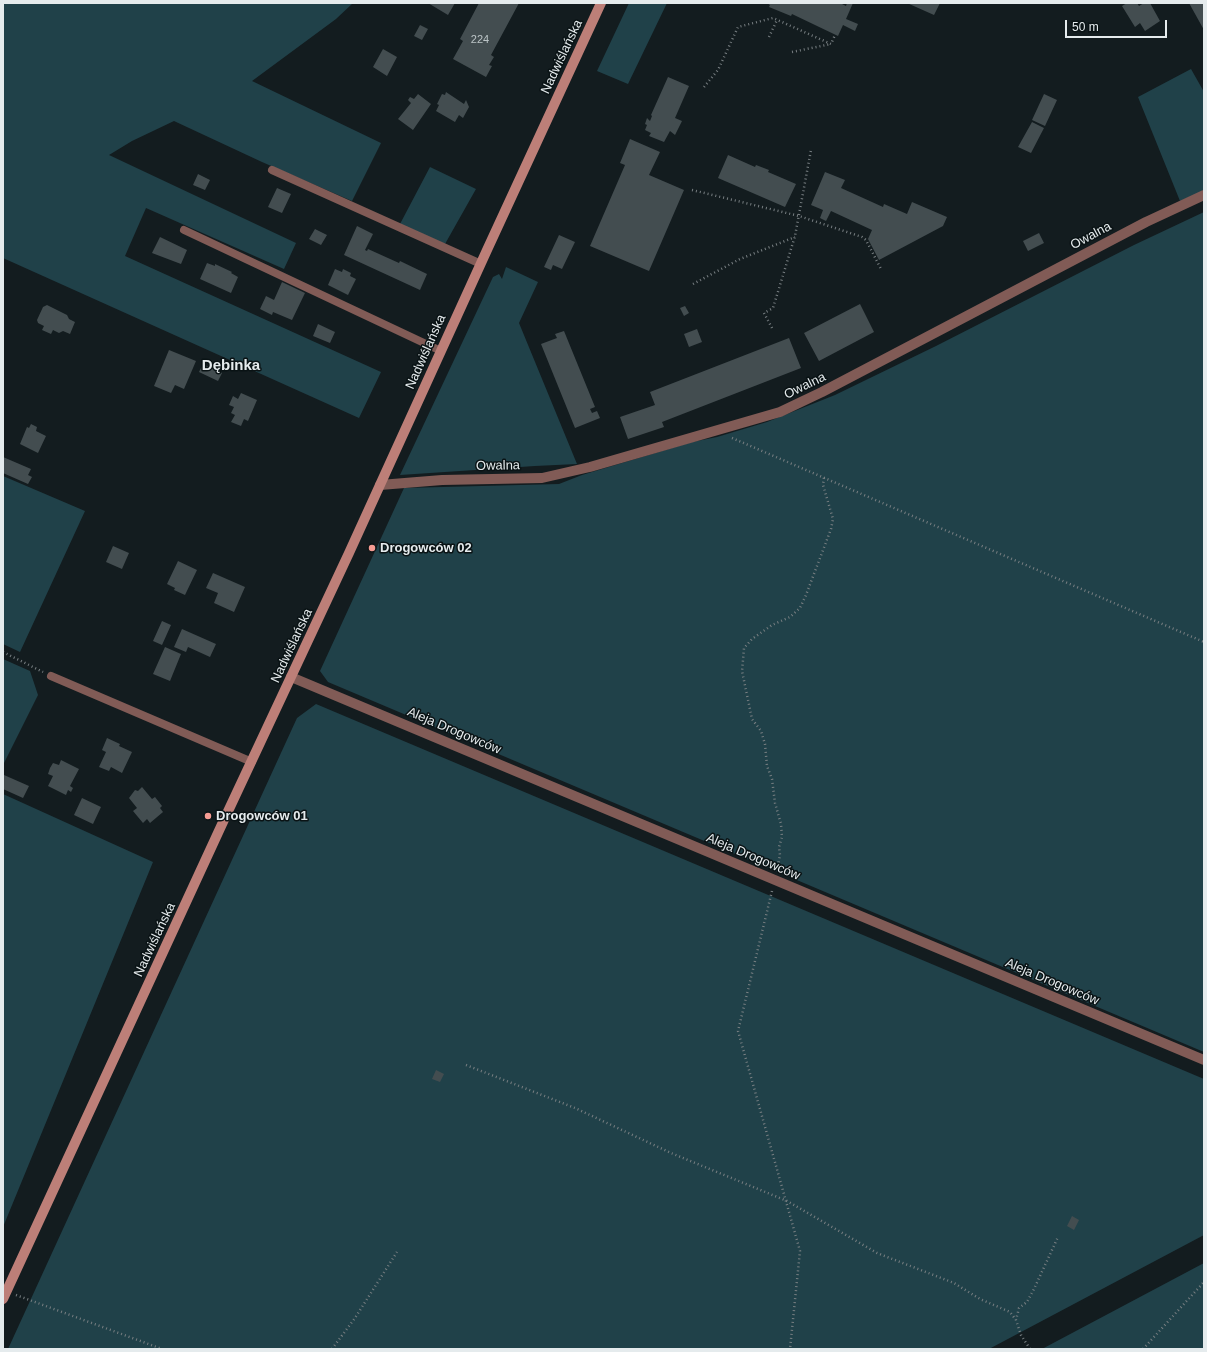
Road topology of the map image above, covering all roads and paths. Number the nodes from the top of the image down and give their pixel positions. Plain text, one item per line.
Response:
1 (601, 3) edge
2 (777, 20) junction
3 (835, 35) dead end
4 (769, 37) dead end
5 (831, 44) junction
6 (792, 52) dead end
7 (704, 87) dead end
8 (811, 150) dead end
9 (272, 170) dead end
10 (692, 190) dead end
11 (1204, 195) edge
12 (799, 216) junction
13 (184, 230) dead end
14 (795, 236) junction
15 (481, 264) junction
16 (881, 269) dead end
17 (693, 284) dead end
18 (772, 328) dead end
19 (441, 351) junction
20 (715, 431) junction
21 (824, 477) junction
22 (380, 485) junction
23 (1204, 642) edge
24 (3, 652) edge
25 (51, 676) joint
26 (292, 678) junction
27 (252, 762) junction
28 (775, 880) junction
29 (1204, 1060) edge
30 (466, 1065) dead end
31 (786, 1201) junction
32 (1058, 1237) dead end
33 (397, 1252) dead end
34 (1204, 1282) edge
35 (5, 1295) edge
36 (1016, 1320) junction
37 (162, 1349) edge
38 (332, 1349) edge
39 (790, 1349) edge
40 (1030, 1349) edge
41 (1144, 1349) edge

1 - 15 main road, Nadwiślańska
2 - 4 path
2 - 5 path
2 - 7 path
3 - 5 path
5 - 6 path
8 - 12 path
9 - 15 lane
10 - 12 path
11 - 20 street, Owalna
12 - 14 path
12 - 16 path
13 - 19 lane
14 - 17 path
14 - 18 path
15 - 19 main road, Nadwiślańska
19 - 22 main road, Nadwiślańska
20 - 21 path
20 - 22 street, Owalna
21 - 23 path
21 - 28 path
22 - 26 main road, Nadwiślańska
24 - 25 path
25 - 27 lane
26 - 27 main road, Nadwiślańska
26 - 28 street, Aleja Drogowców
27 - 35 main road, Nadwiślańska
28 - 29 street, Aleja Drogowców
28 - 31 path
30 - 31 path
31 - 36 path
31 - 39 path
32 - 36 path
33 - 38 path
34 - 41 path
35 - 37 path
36 - 40 path

